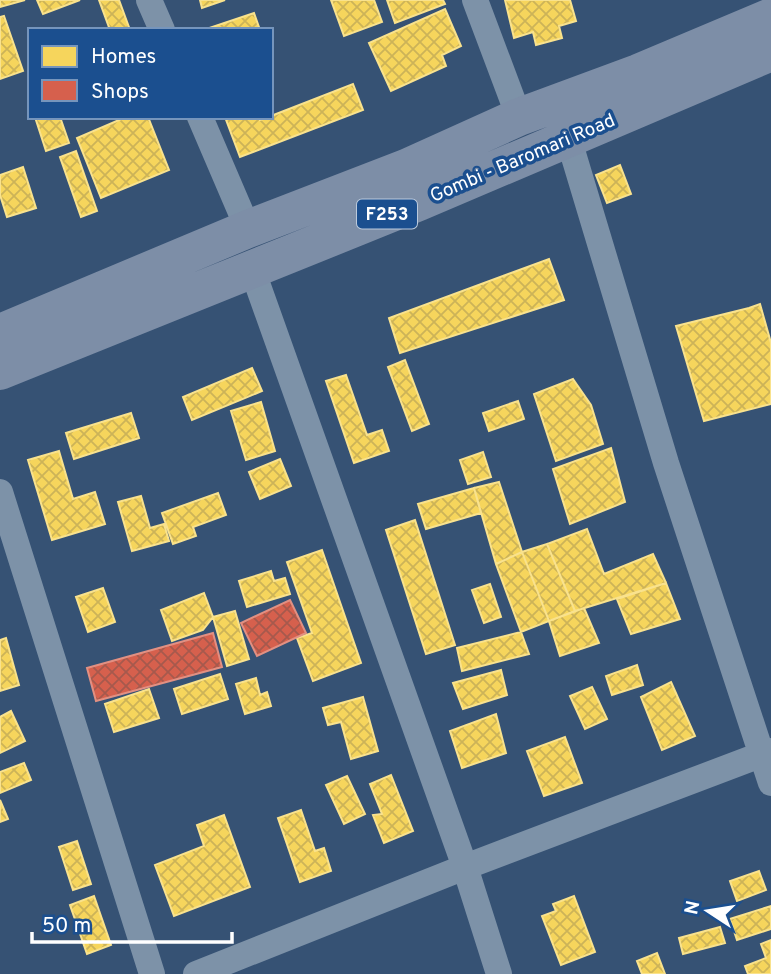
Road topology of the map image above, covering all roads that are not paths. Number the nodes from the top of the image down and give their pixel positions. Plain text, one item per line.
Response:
1 (149, 0) edge
2 (475, 0) edge
3 (771, 17) edge
4 (161, 28) edge
5 (771, 52) edge
6 (519, 117) junction
7 (201, 119) edge
8 (568, 137) junction
9 (248, 229) junction
10 (252, 269) junction
11 (0, 333) edge
12 (0, 371) edge
13 (0, 492) edge
14 (766, 753) edge
15 (771, 783) edge
16 (465, 867) junction
17 (152, 974) edge
18 (196, 974) edge
19 (499, 974) edge

1 - 4 street
2 - 6 street
3 - 6 main road, Gombi - Baromari Road / F253
5 - 8 main road, Gombi - Baromari Road / F253
6 - 9 main road, Gombi - Baromari Road / F253
7 - 9 street
8 - 10 main road, Gombi - Baromari Road / F253
8 - 14 street
9 - 11 main road, Gombi - Baromari Road / F253
10 - 12 main road, Gombi - Baromari Road / F253
10 - 16 street
13 - 17 street
14 - 15 street
14 - 16 street
16 - 18 street
16 - 19 street

